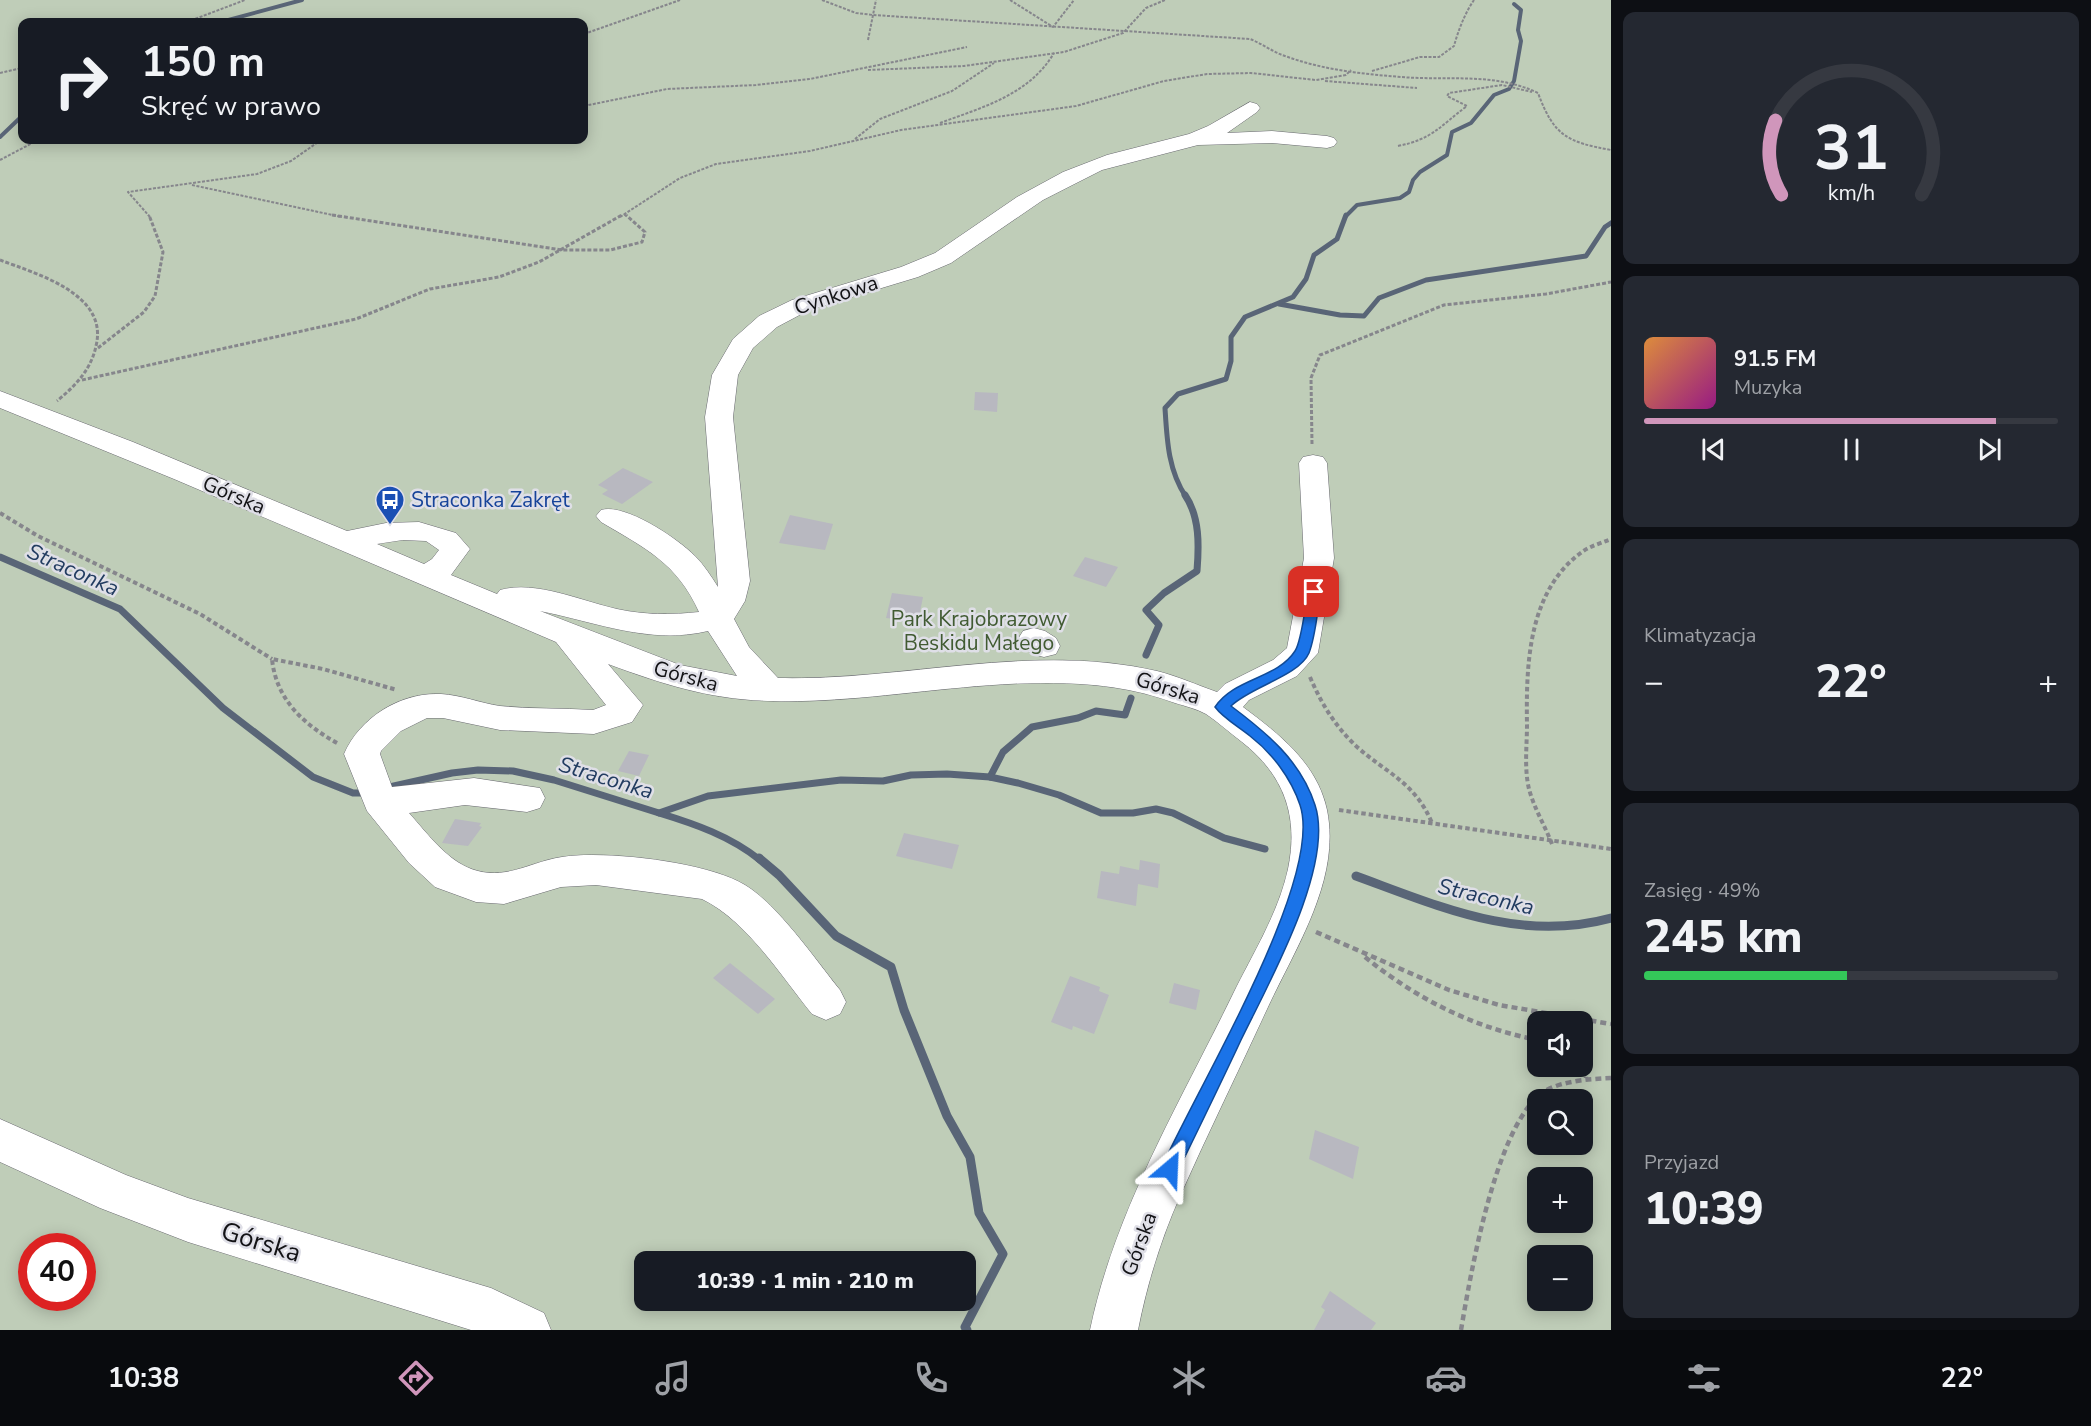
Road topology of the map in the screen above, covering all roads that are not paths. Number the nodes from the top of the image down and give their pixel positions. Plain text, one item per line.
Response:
1 (1250, 108) dead end
2 (1204, 136) junction
3 (1337, 146) dead end
4 (0, 399) edge
5 (1313, 463) road end
6 (611, 516) dead end
7 (343, 542) junction
8 (426, 576) junction
9 (485, 600) junction
10 (718, 616) junction
11 (568, 635) junction
12 (771, 690) junction
13 (1222, 707) junction
14 (372, 779) junction
15 (527, 798) dead end
16 (826, 1002) dead end
17 (0, 1140) edge
18 (527, 1330) edge
19 (1114, 1330) edge

1 - 2 street
2 - 3 street
2 - 10 street, Cynkowa
4 - 7 street, Górska
5 - 13 street
6 - 10 street
7 - 8 street, Górska
7 - 8 street
8 - 9 street, Górska
9 - 10 street
9 - 11 street, Górska
10 - 12 street
11 - 12 street, Górska
11 - 14 street, Górska
12 - 13 street, Górska
13 - 19 street, Górska
14 - 15 street
14 - 16 street
17 - 18 street, Górska

